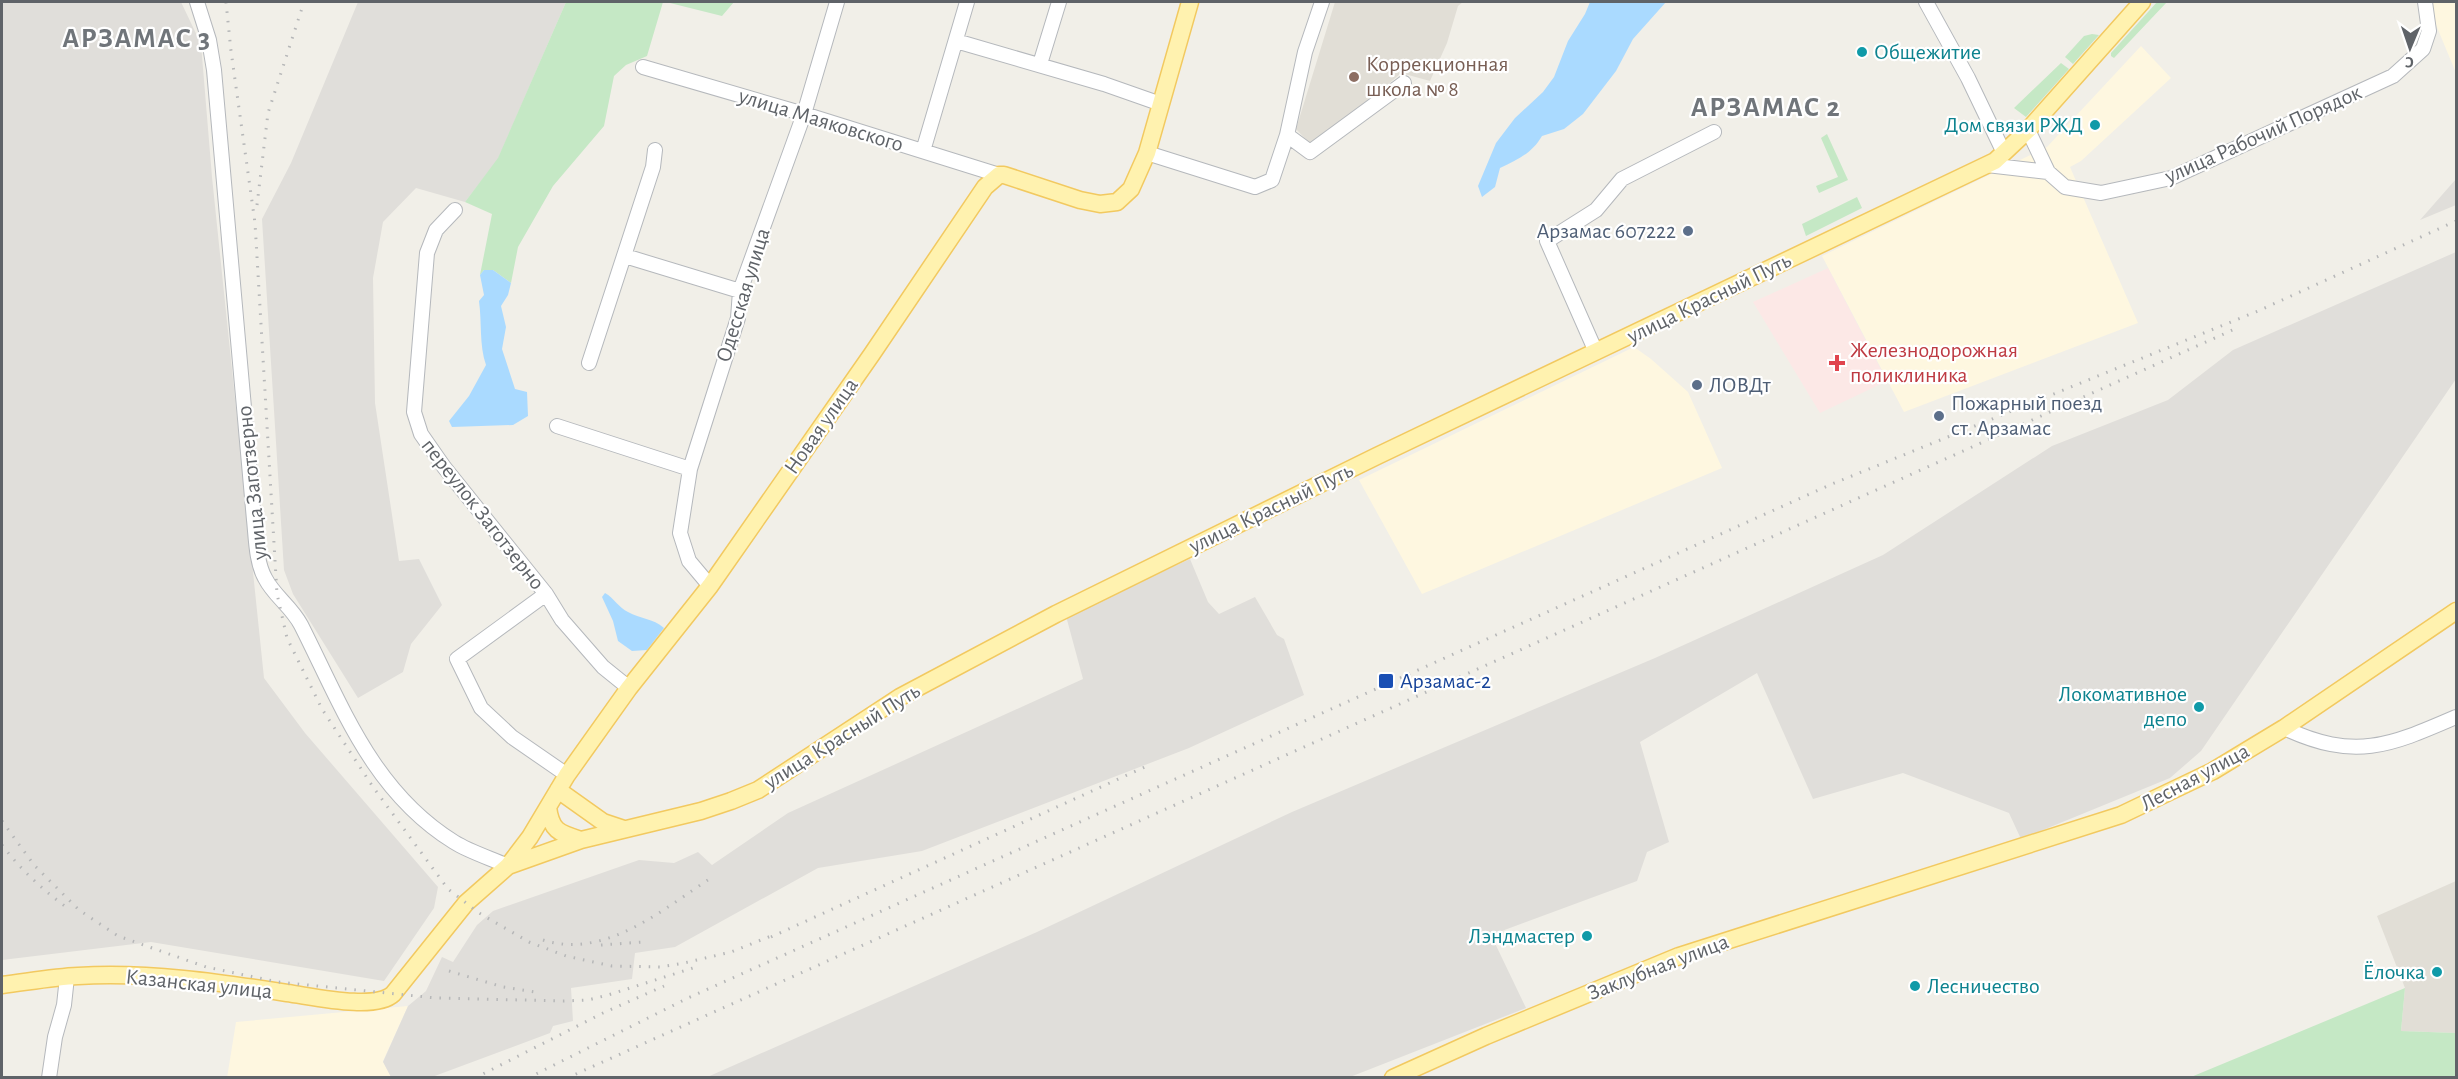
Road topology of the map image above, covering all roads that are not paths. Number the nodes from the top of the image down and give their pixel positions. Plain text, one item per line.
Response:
1 (197, 2) edge
2 (837, 2) edge
3 (968, 2) edge
4 (1059, 2) edge
5 (1190, 2) edge
6 (1322, 2) edge
7 (2142, 2) edge
8 (2425, 2) edge
9 (1930, 3) edge
10 (956, 42) junction
11 (1040, 64) junction
12 (643, 67) dead end
13 (1404, 83) dead end
14 (1161, 104) junction
15 (804, 114) junction
16 (2028, 130) junction
17 (1714, 132) dead end
18 (1287, 135) junction
19 (655, 150) dead end
20 (923, 151) junction
21 (1147, 153) junction
22 (2004, 153) junction
23 (1987, 165) junction
24 (2048, 172) junction
25 (999, 176) junction
26 (455, 210) dead end
27 (625, 256) junction
28 (740, 291) junction
29 (1596, 352) junction
30 (589, 363) dead end
31 (556, 426) dead end
32 (690, 469) junction
33 (710, 586) junction
34 (546, 594) junction
35 (2457, 611) edge
36 (629, 688) junction
37 (2457, 717) edge
38 (2284, 728) junction
39 (562, 782) junction
40 (548, 807) junction
41 (624, 829) junction
42 (580, 840) junction
43 (508, 866) junction
44 (1930, 876) joint
45 (67, 977) junction
46 (2, 985) edge
47 (393, 994) joint
48 (49, 1077) edge
49 (1393, 1077) edge

1 - 43 street, улица Заготзерно
2 - 15 street, Одесская улица
3 - 10 street
4 - 11 street
5 - 14 main road
6 - 18 street
7 - 16 main road, улица Красный Путь
8 - 24 street, улица Рабочий Порядок
9 - 22 street
10 - 11 street
10 - 20 street
11 - 14 street
12 - 15 street, улица Маяковского
13 - 18 street
14 - 21 main road
15 - 20 street, улица Маяковского
15 - 28 street, Одесская улица
16 - 22 main road, улица Красный Путь
16 - 24 street, улица Рабочий Порядок
17 - 29 street
18 - 21 street
19 - 27 street
20 - 25 street, улица Маяковского
21 - 25 main road
22 - 23 main road, улица Красный Путь
23 - 24 street, улица Рабочий Порядок
23 - 29 main road, улица Красный Путь
25 - 33 main road, Новая улица
26 - 34 street, переулок Заготзерно
27 - 28 street
27 - 30 street
28 - 32 street, Одесская улица
29 - 41 main road, улица Красный Путь
31 - 32 street
32 - 33 street, Одесская улица
33 - 36 main road, Новая улица
34 - 36 street, переулок Заготзерно
34 - 39 street
35 - 38 main road, Лесная улица
36 - 39 main road, Новая улица
37 - 38 street
38 - 44 main road, Лесная улица
39 - 40 main road, Новая улица
39 - 41 main road
40 - 42 main road
40 - 43 main road, Новая улица
41 - 42 main road, улица Красный Путь
42 - 43 main road, улица Красный Путь
43 - 47 main road, улица Красный Путь
44 - 49 main road, Заклубная улица
45 - 46 main road, Казанская улица
45 - 47 main road, Казанская улица
45 - 48 street

